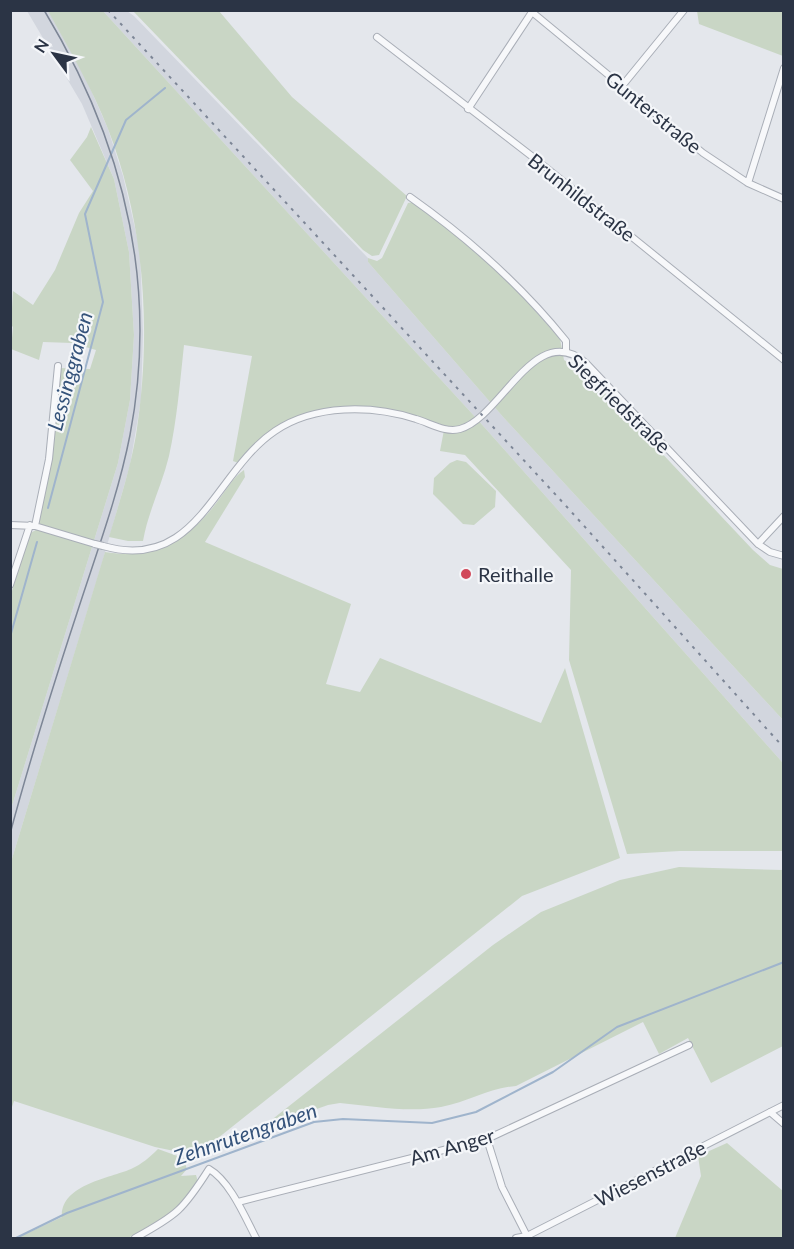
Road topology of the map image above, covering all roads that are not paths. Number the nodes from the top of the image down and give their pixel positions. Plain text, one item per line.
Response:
1 (684, 10) edge
2 (377, 37) dead end
3 (783, 68) edge
4 (622, 86) junction
5 (468, 110) junction
6 (748, 183) junction
7 (410, 196) dead end
8 (783, 199) edge
9 (566, 351) junction
10 (783, 360) edge
11 (58, 366) dead end
12 (783, 516) edge
13 (10, 525) edge
14 (32, 525) junction
15 (758, 544) junction
16 (783, 556) edge
17 (10, 585) edge
18 (689, 1045) dead end
19 (783, 1105) edge
20 (770, 1112) junction
21 (783, 1124) edge
22 (487, 1139) junction
23 (238, 1202) junction
24 (527, 1237) edge
25 (135, 1239) edge
26 (256, 1239) edge
27 (516, 1239) edge

1 - 4 street
2 - 5 street, Brunhildstraße
3 - 6 street
4 - 5 street, Gunterstraße
4 - 6 street, Gunterstraße
5 - 10 street, Brunhildstraße
6 - 8 street, Gunterstraße
7 - 9 street, Siegfriedstraße
9 - 14 street, bridge
9 - 15 street, Siegfriedstraße
11 - 14 street
12 - 15 street
13 - 14 street
14 - 17 street
15 - 16 street, Siegfriedstraße
18 - 22 street, Am Anger
19 - 20 street, Wiesenstraße
20 - 21 street
20 - 24 street, Wiesenstraße
22 - 23 street, Am Anger
22 - 24 street
23 - 25 street
23 - 26 street
24 - 27 street, Wiesenstraße

